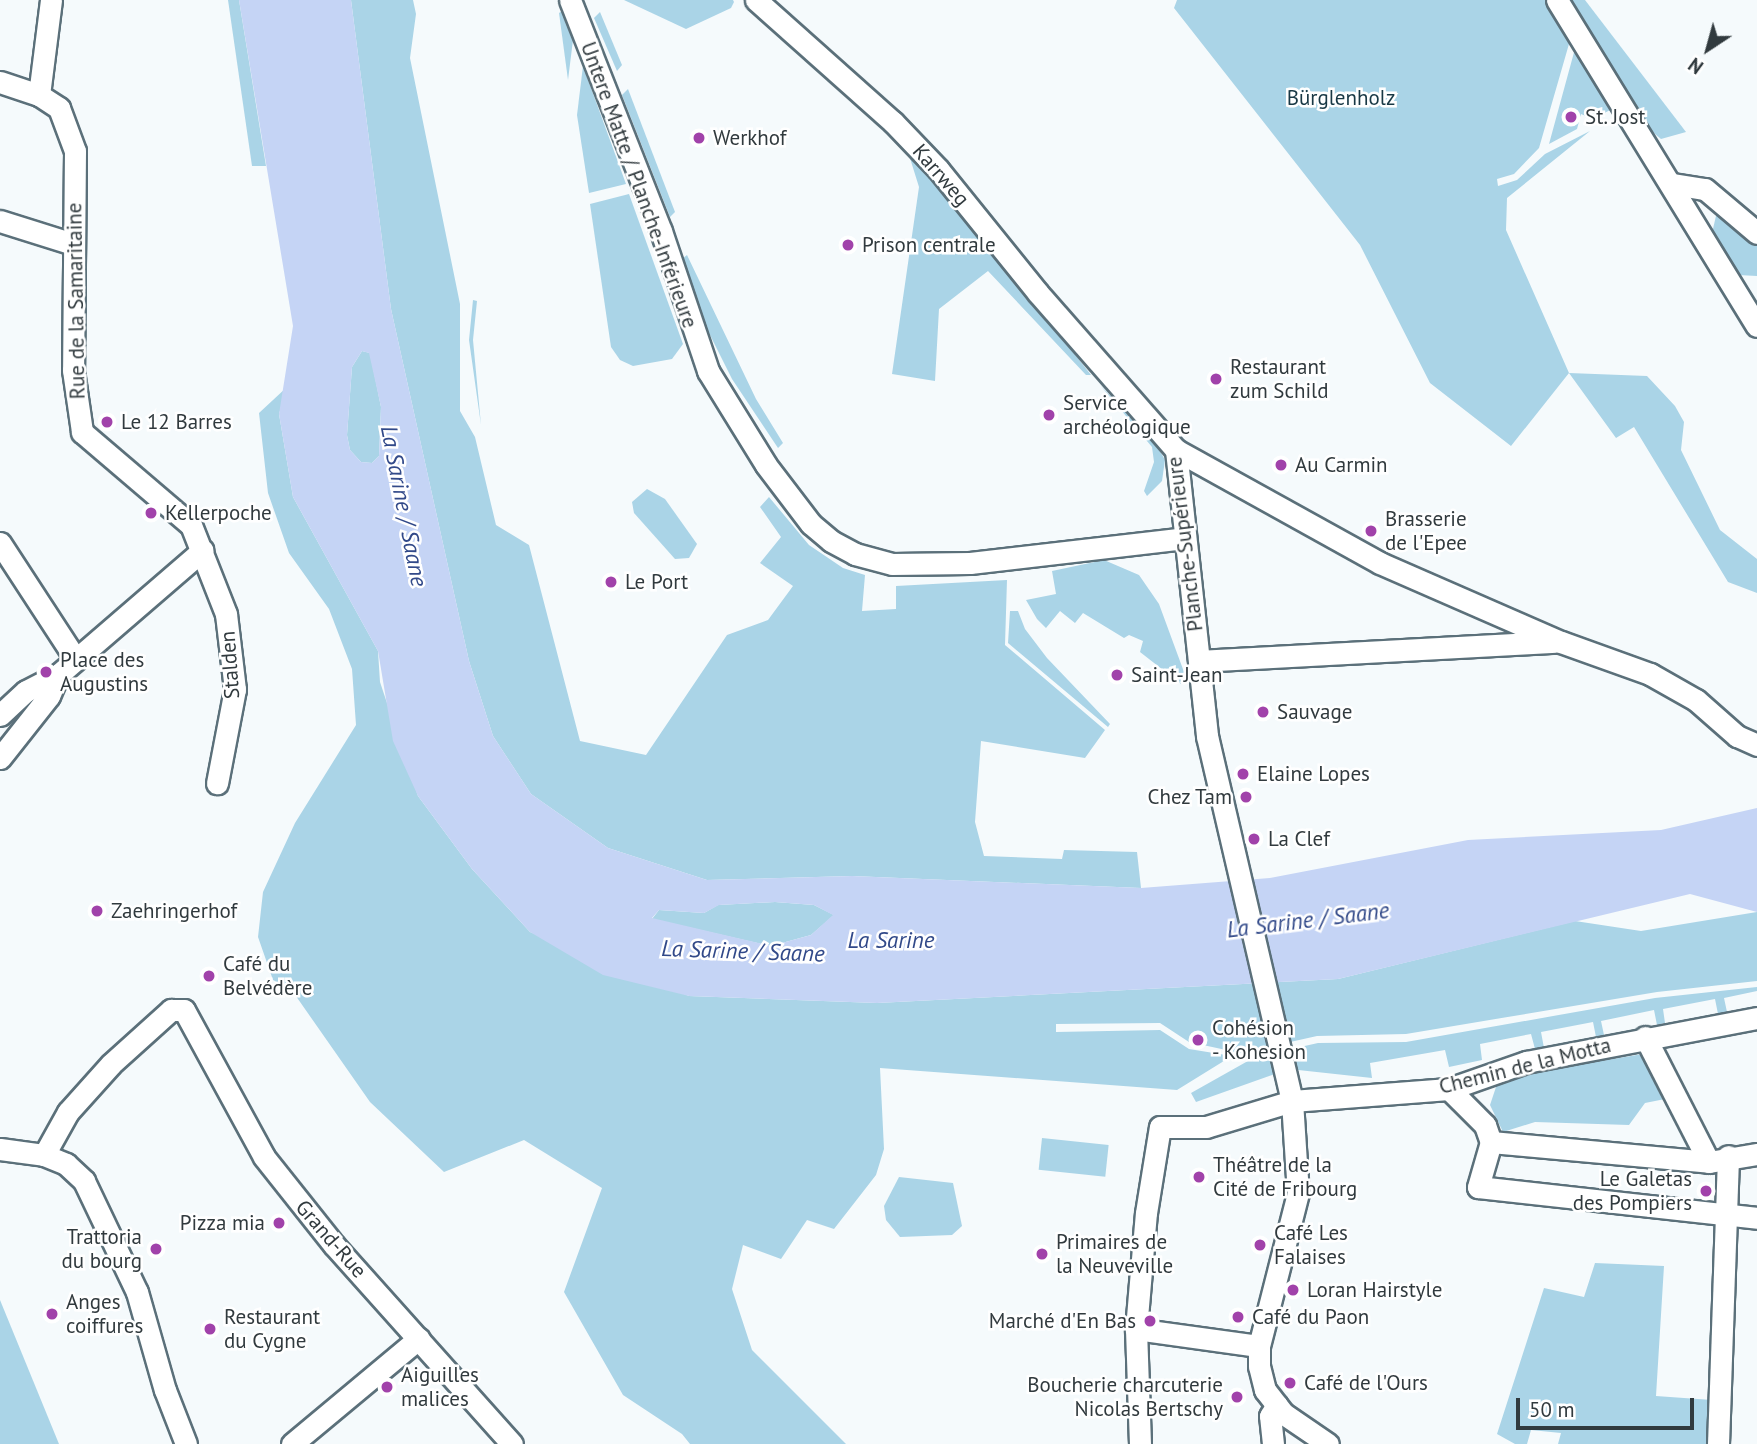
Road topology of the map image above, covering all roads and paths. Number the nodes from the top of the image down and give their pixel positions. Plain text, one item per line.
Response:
1 (51, 0) edge
2 (570, 0) edge
3 (756, 0) edge
4 (1557, 0) edge
5 (0, 82) edge
6 (39, 94) junction
7 (1673, 184) junction
8 (0, 221) edge
9 (1757, 233) edge
10 (73, 244) junction
11 (1757, 326) edge
12 (1106, 371) joint
13 (1176, 450) junction
14 (1185, 538) junction
15 (0, 542) edge
16 (203, 550) junction
17 (1561, 642) junction
18 (75, 658) junction
19 (1199, 661) junction
20 (58, 675) junction
21 (0, 715) edge
22 (1757, 745) edge
23 (0, 758) edge
24 (217, 783) dead end
25 (1757, 1018) edge
26 (1646, 1037) junction
27 (1449, 1089) junction
28 (1292, 1101) junction
29 (1491, 1142) junction
30 (0, 1149) edge
31 (1757, 1154) edge
32 (44, 1155) junction
33 (1718, 1159) junction
34 (1726, 1216) junction
35 (1757, 1218) edge
36 (1136, 1329) junction
37 (419, 1338) junction
38 (1259, 1346) junction
39 (1277, 1405) junction
40 (186, 1444) edge
41 (292, 1444) edge
42 (512, 1444) edge
43 (1140, 1444) edge
44 (1273, 1444) edge
45 (1328, 1444) edge
46 (1718, 1444) edge

1 - 6 street
2 - 14 street, Untere Matte / Planche-Inférieure
3 - 12 street, Karrweg
4 - 7 street
5 - 6 street, Rue de la Samaritaine
6 - 10 street, Rue de la Samaritaine
7 - 9 street
7 - 11 street
8 - 10 street
10 - 16 street, Rue de la Samaritaine
12 - 13 street, Planche-Supérieure
13 - 14 street, Planche-Supérieure
13 - 17 street
14 - 19 street, Planche-Supérieure
15 - 18 street
16 - 18 street
16 - 24 street, Stalden
17 - 19 street
17 - 22 street
18 - 20 street
19 - 28 street, Planche-Supérieure
20 - 21 street
20 - 23 street
25 - 26 street, Chemin de la Motta
26 - 27 street, Chemin de la Motta
26 - 33 street
27 - 28 street, Chemin de la Motta
27 - 29 street
28 - 36 street, Chemin de la Motta
28 - 38 street, Planche-Supérieure
29 - 33 street
29 - 34 street
30 - 32 street
31 - 33 street
32 - 37 street, Grand-Rue
32 - 40 street
33 - 34 street
34 - 35 street
34 - 46 street
36 - 38 street
36 - 43 street
37 - 41 street
37 - 42 street, Grand-Rue
38 - 39 street
39 - 44 street
39 - 45 street

